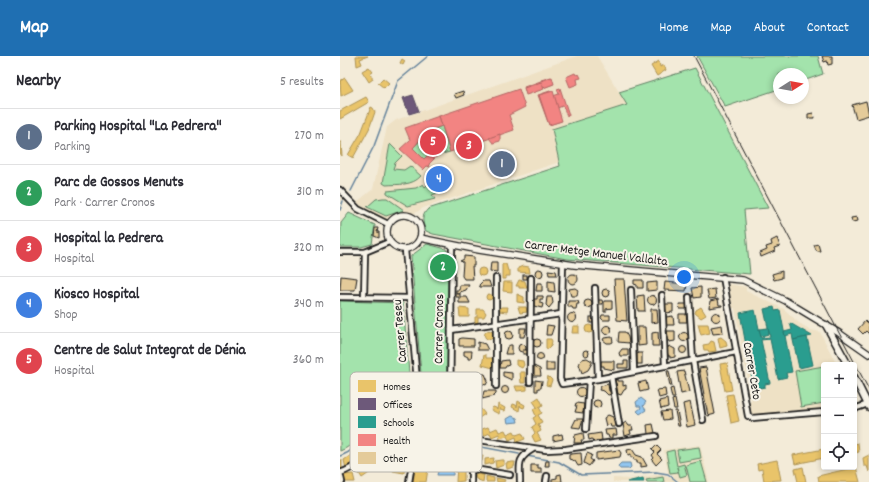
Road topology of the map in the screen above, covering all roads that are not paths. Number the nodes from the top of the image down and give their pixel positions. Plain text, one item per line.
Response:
1 (340, 190) edge
2 (388, 224) junction
3 (420, 238) junction
4 (389, 242) junction
5 (452, 245) junction
6 (405, 250) junction
7 (340, 252) edge
8 (365, 252) junction
9 (563, 263) junction
10 (723, 277) junction
11 (496, 278) dead end
12 (531, 278) dead end
13 (595, 288) dead end
14 (631, 290) dead end
15 (662, 295) dead end
16 (340, 297) edge
17 (364, 297) junction
18 (689, 297) dead end
19 (409, 298) junction
20 (561, 314) junction
21 (530, 318) junction
22 (496, 323) junction
23 (826, 325) junction
24 (451, 330) junction
25 (736, 352) junction
26 (869, 354) edge
27 (693, 361) junction
28 (846, 362) edge
29 (665, 366) junction
30 (416, 372) edge
31 (450, 372) edge
32 (634, 372) junction
33 (610, 376) junction
34 (598, 379) junction
35 (590, 380) junction
36 (530, 382) dead end
37 (857, 383) edge
38 (496, 386) dead end
39 (868, 406) edge
40 (857, 408) edge
41 (821, 412) edge
42 (703, 420) dead end
43 (619, 424) dead end
44 (586, 429) dead end
45 (656, 436) dead end
46 (482, 441) edge
47 (532, 449) junction
48 (350, 469) edge
49 (482, 470) edge
50 (411, 472) edge
51 (340, 473) edge
52 (510, 475) dead end
53 (342, 482) edge
54 (409, 482) edge
55 (520, 482) edge

1 - 2 street
2 - 3 street
2 - 4 street
3 - 5 street, Carrer Metge Manuel Vallalta
3 - 6 street
4 - 6 street
4 - 8 street
5 - 9 street, Carrer Metge Manuel Vallalta
5 - 24 street, Carrer Cronos
6 - 19 street, Carrer Teseu
7 - 8 street
8 - 17 street
9 - 10 street, Carrer Metge Manuel Vallalta
9 - 20 street
10 - 23 street, Carrer Metge Manuel Vallalta
10 - 25 street, Carrer Ceto
11 - 22 street
12 - 21 street
13 - 34 street
14 - 32 street
15 - 29 street
16 - 17 street
17 - 19 street
18 - 27 street
19 - 30 street, Carrer Teseu
20 - 21 street
20 - 35 street
21 - 22 street
21 - 36 street
22 - 24 street
22 - 38 street
23 - 26 street, Carrer Metge Manuel Vallalta
23 - 28 main road
24 - 31 street, Carrer Cronos
25 - 27 street
25 - 41 street, Carrer Ceto
27 - 29 street
27 - 42 street
29 - 32 street
32 - 33 street
33 - 34 street
33 - 43 street
34 - 35 street
35 - 44 street
37 - 39 main road
39 - 40 street
45 - 47 street
46 - 47 street
47 - 55 street
48 - 51 street
49 - 52 street
50 - 54 street, Carrer Teseu
51 - 53 street

